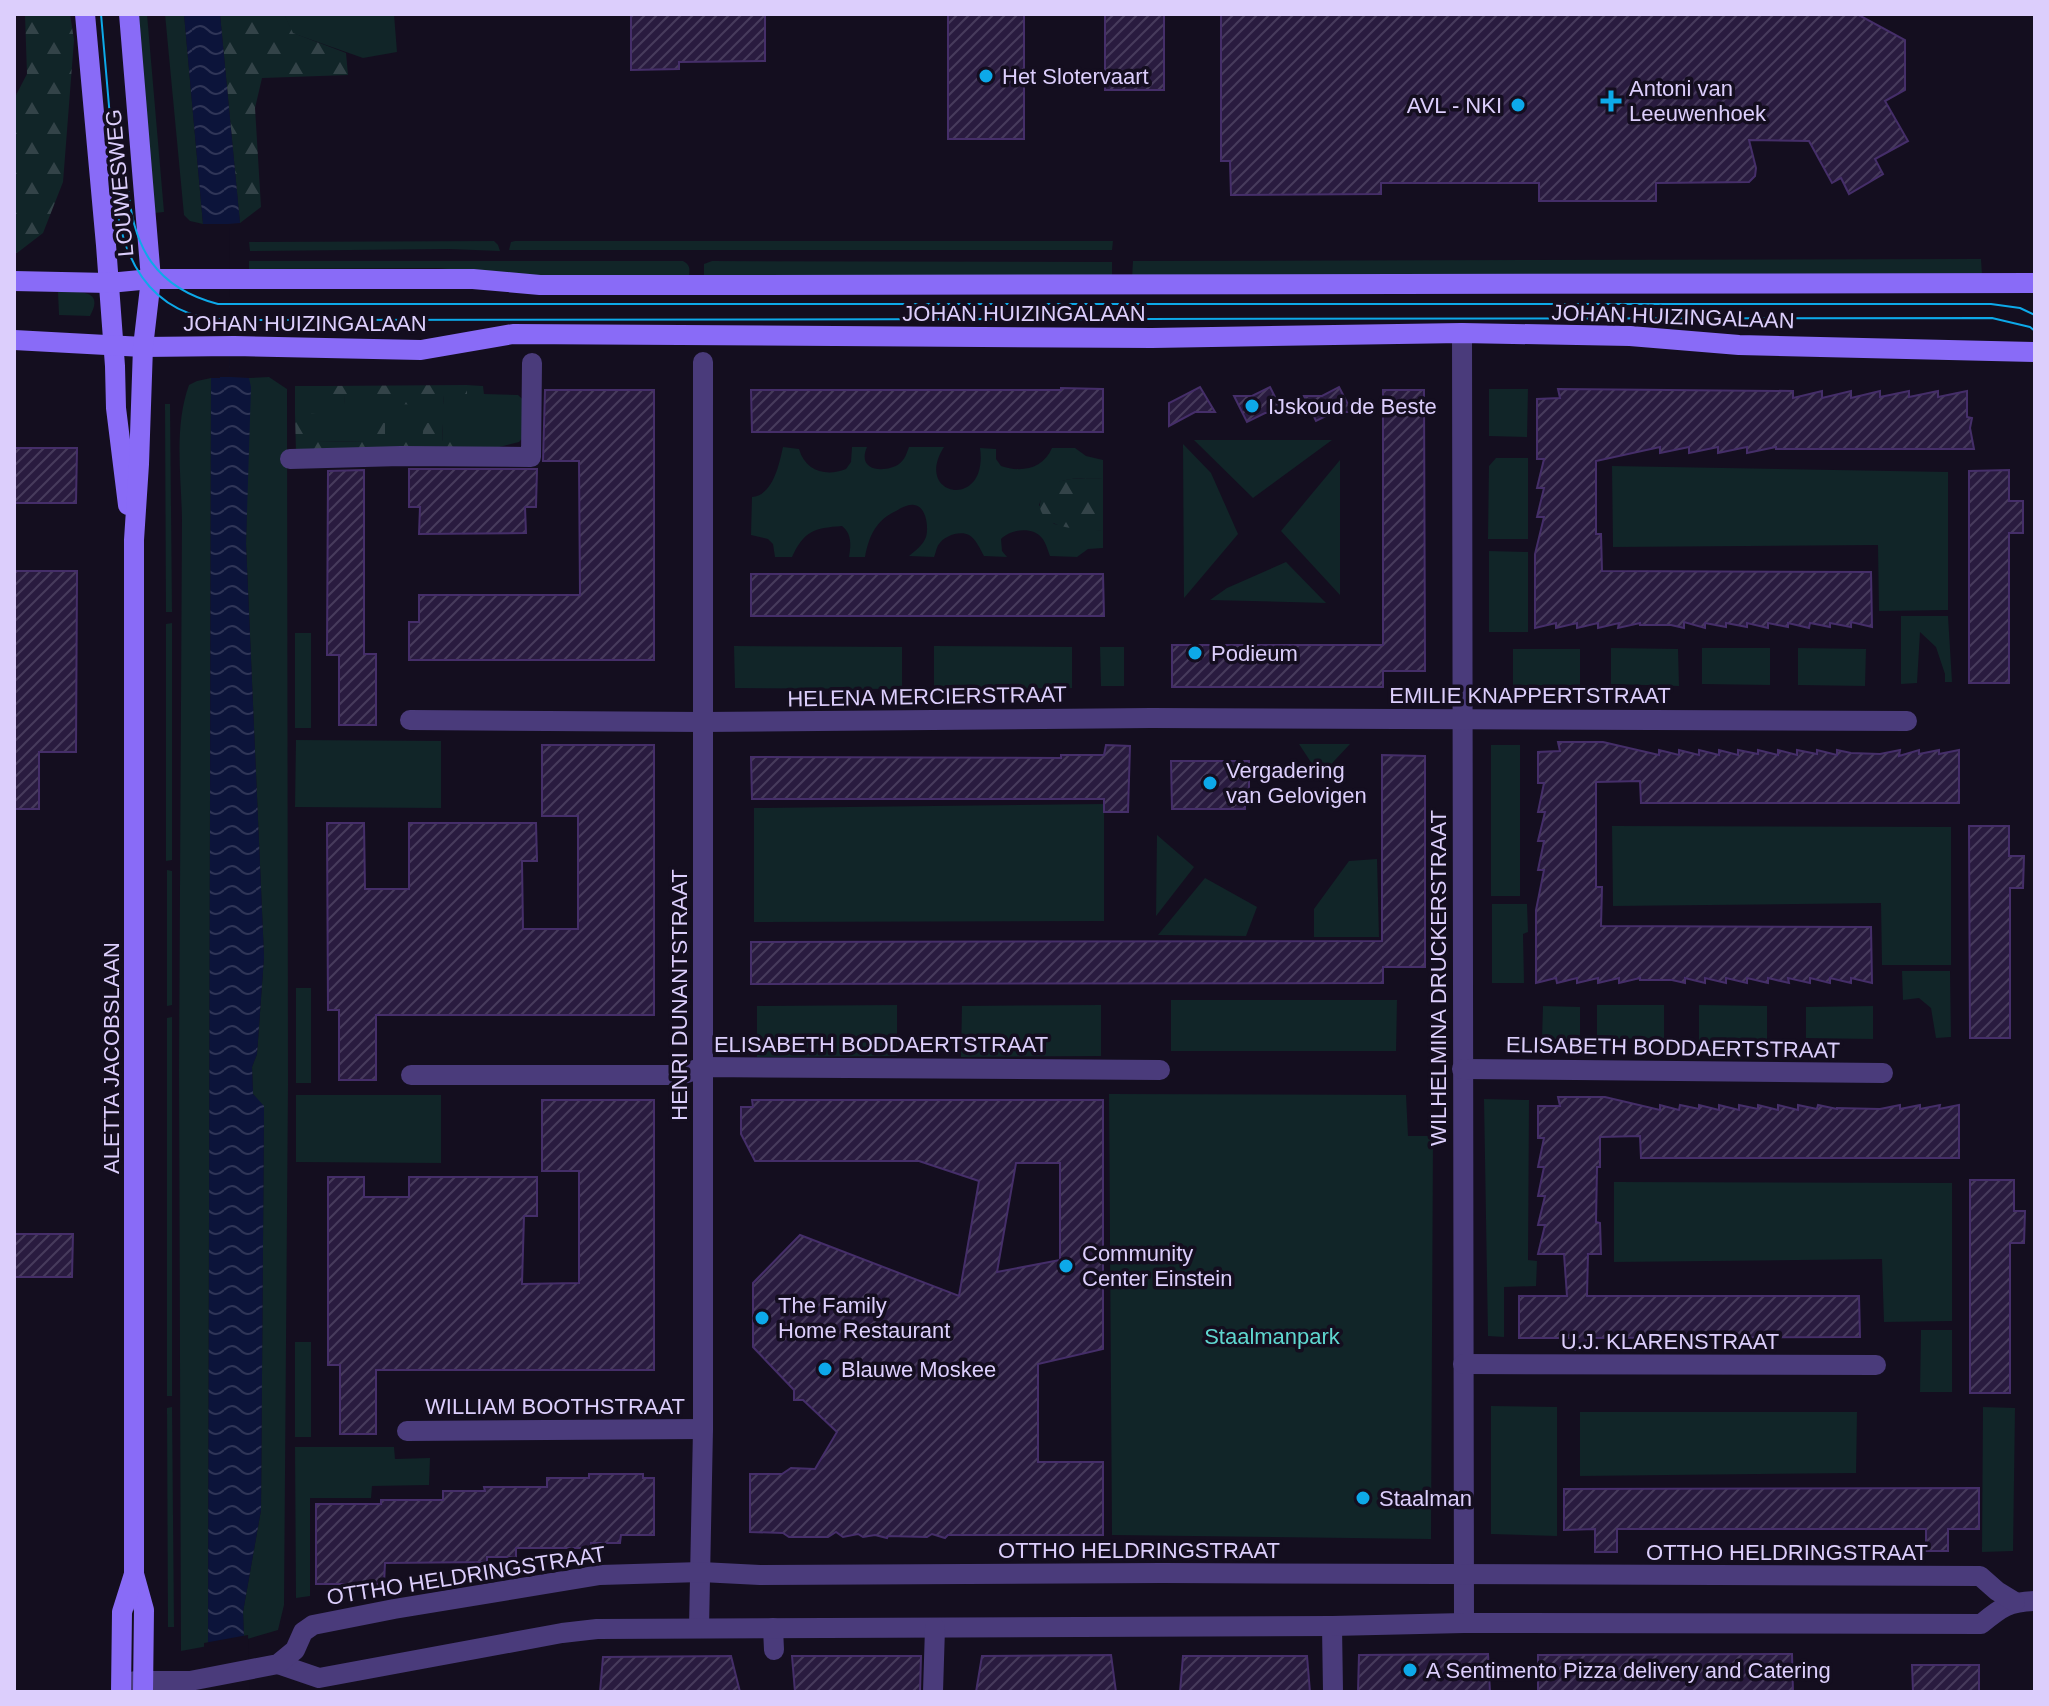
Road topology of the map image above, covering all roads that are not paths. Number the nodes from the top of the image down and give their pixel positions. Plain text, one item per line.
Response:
1 (85, 14) edge
2 (129, 14) edge
3 (151, 279) junction
4 (14, 281) edge
5 (109, 283) junction
6 (2035, 283) edge
7 (1462, 333) junction
8 (14, 340) edge
9 (113, 345) junction
10 (143, 347) junction
11 (2035, 352) edge
12 (703, 362) dead end
13 (532, 363) dead end
14 (290, 459) dead end
15 (134, 540) junction
16 (1151, 718) joint
17 (1462, 718) junction
18 (410, 720) dead end
19 (1907, 721) dead end
20 (703, 722) junction
21 (703, 1067) junction
22 (1462, 1069) junction
23 (1160, 1070) dead end
24 (1883, 1073) dead end
25 (411, 1075) dead end
26 (1463, 1364) junction
27 (1876, 1365) dead end
28 (703, 1429) junction
29 (407, 1431) dead end
30 (701, 1572) junction
31 (1464, 1575) junction
32 (2025, 1601) edge
33 (1464, 1623) junction
34 (1332, 1626) junction
35 (699, 1628) junction
36 (773, 1628) junction
37 (935, 1628) junction
38 (774, 1650) dead end
39 (270, 1665) junction
40 (136, 1687) edge
41 (933, 1692) edge
42 (1333, 1692) edge

1 - 5 main road, LOUWESWEG
2 - 3 main road, LOUWESWEG
3 - 5 main road, JOHAN HUIZINGALAAN
3 - 6 main road, JOHAN HUIZINGALAAN
3 - 10 main road, LOUWESWEG
4 - 5 main road, JOHAN HUIZINGALAAN
5 - 9 main road, ALETTA JACOBSLAAN
7 - 10 main road, JOHAN HUIZINGALAAN
7 - 11 main road, JOHAN HUIZINGALAAN
7 - 17 street, WILHELMINA DRUCKERSTRAAT
8 - 9 main road, JOHAN HUIZINGALAAN
9 - 10 main road, JOHAN HUIZINGALAAN
9 - 15 main road, ALETTA JACOBSLAAN
10 - 15 main road, ALETTA JACOBSLAAN
12 - 20 street, HENRI DUNANTSTRAAT
13 - 14 street
15 - 40 main road, ALETTA JACOBSLAAN
16 - 17 street, EMILIE KNAPPERTSTRAAT
16 - 20 street, HELENA MERCIERSTRAAT
17 - 19 street, EMILIE KNAPPERTSTRAAT
17 - 22 street, WILHELMINA DRUCKERSTRAAT
18 - 20 street, HELENA MERCIERSTRAAT
20 - 21 street, HENRI DUNANTSTRAAT
21 - 23 street, ELISABETH BODDAERTSTRAAT
21 - 25 street, ELISABETH BODDAERTSTRAAT
21 - 28 street, HENRI DUNANTSTRAAT
22 - 24 street, ELISABETH BODDAERTSTRAAT
22 - 26 street, WILHELMINA DRUCKERSTRAAT
26 - 27 street, U.J. KLARENSTRAAT
26 - 31 street, WILHELMINA DRUCKERSTRAAT
28 - 29 street, WILLIAM BOOTHSTRAAT
28 - 30 street, HENRI DUNANTSTRAAT
30 - 31 street, OTTHO HELDRINGSTRAAT
30 - 35 street, HENRI DUNANTSTRAAT
30 - 39 street, OTTHO HELDRINGSTRAAT
31 - 32 street, OTTHO HELDRINGSTRAAT
31 - 33 street, WILHELMINA DRUCKERSTRAAT
32 - 33 street, OTTHO HELDRINGSTRAAT
33 - 34 street, OTTHO HELDRINGSTRAAT
34 - 37 street, OTTHO HELDRINGSTRAAT
34 - 42 street
35 - 36 street, OTTHO HELDRINGSTRAAT
35 - 39 street, OTTHO HELDRINGSTRAAT
36 - 37 street, OTTHO HELDRINGSTRAAT
36 - 38 street
37 - 41 street
39 - 40 street

